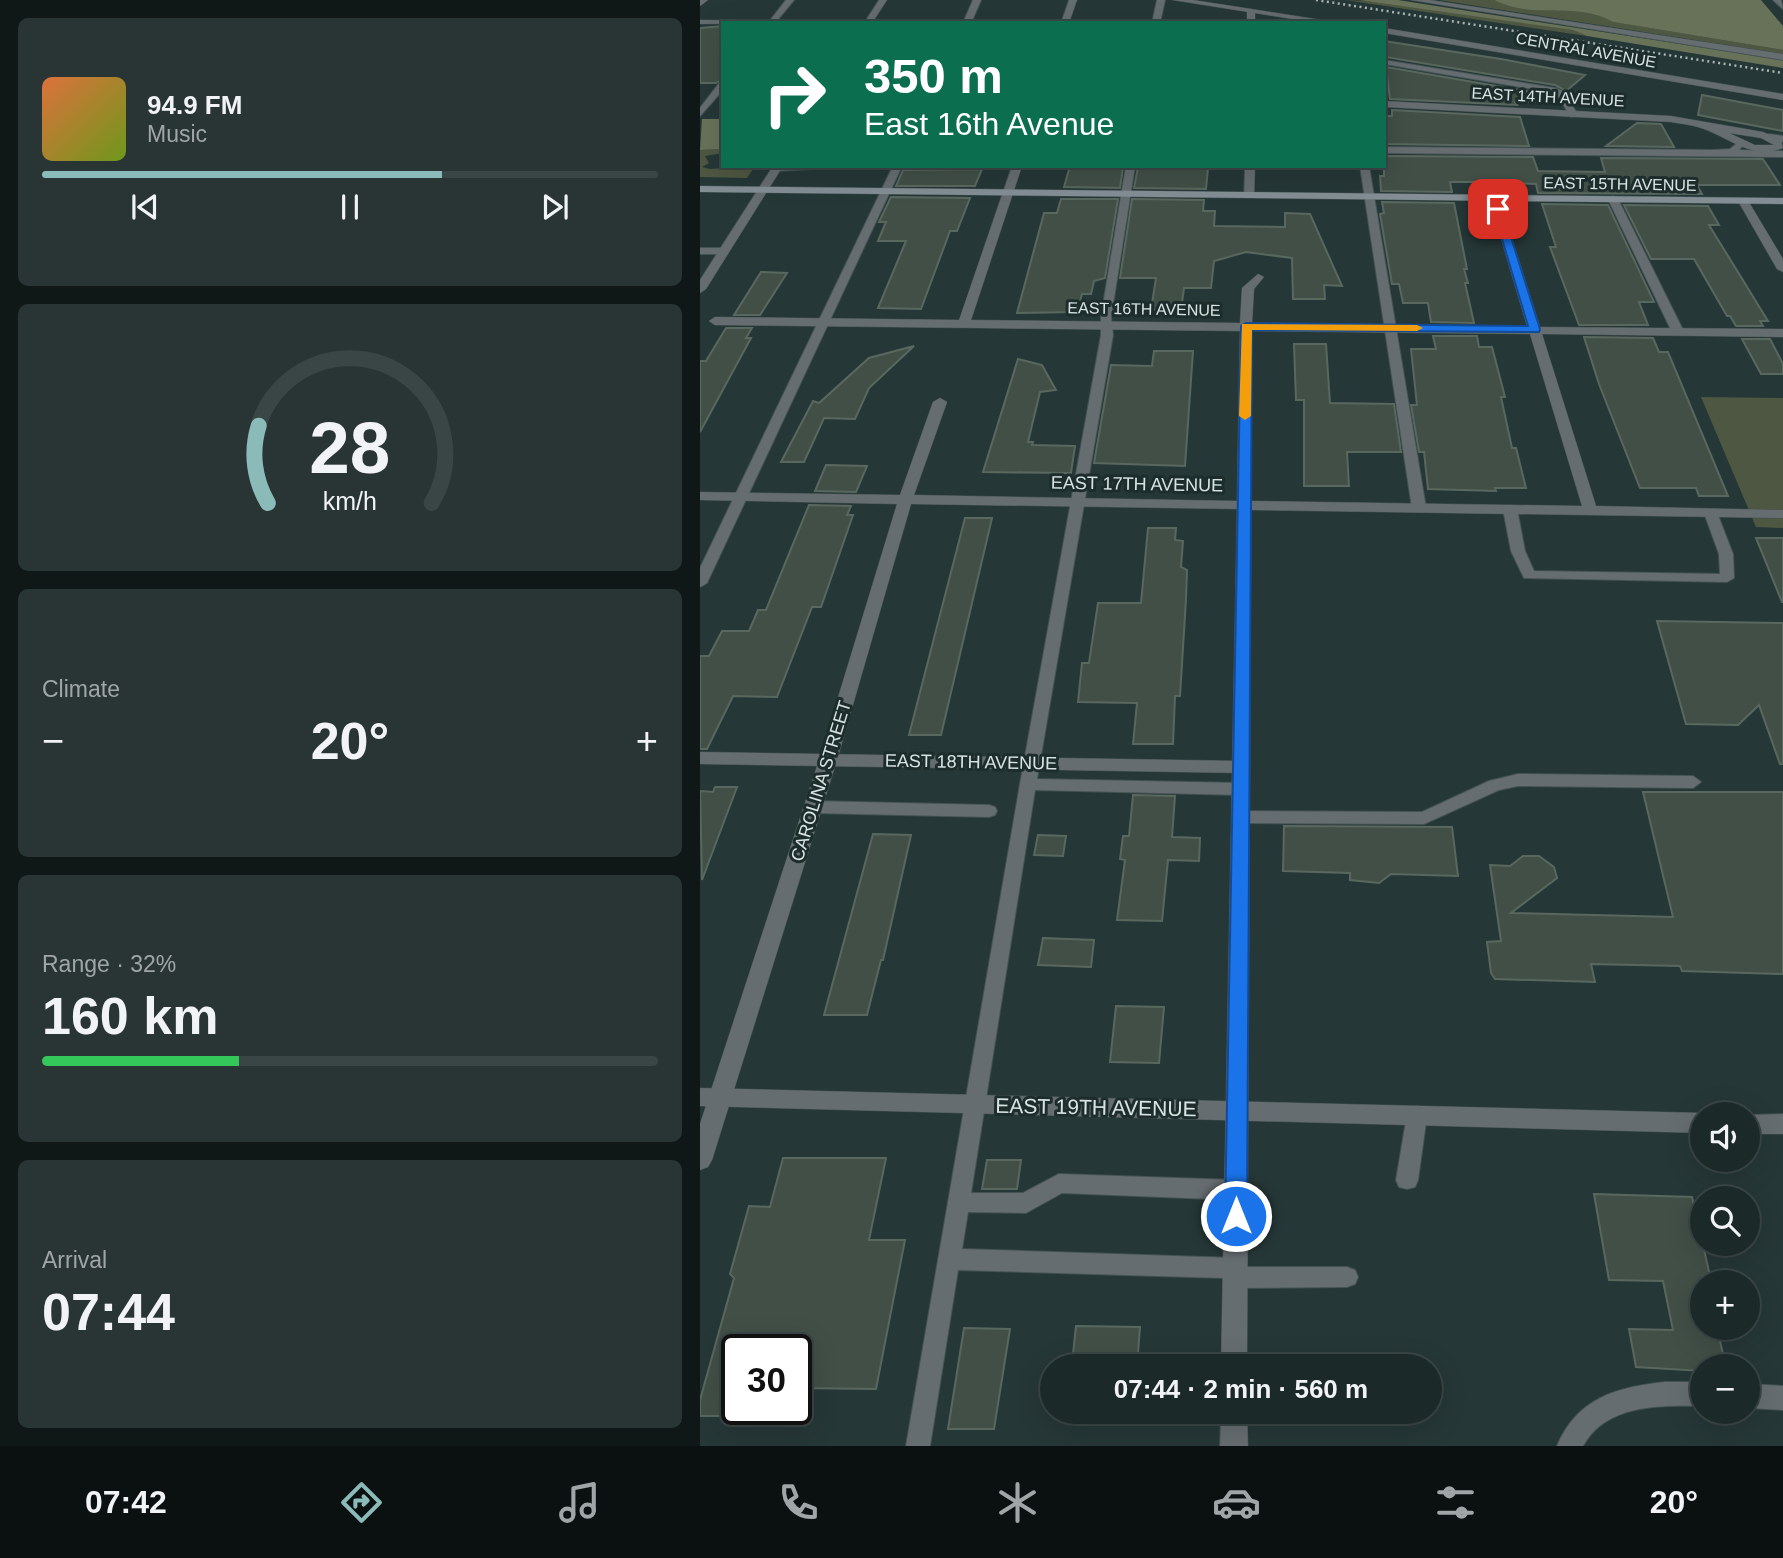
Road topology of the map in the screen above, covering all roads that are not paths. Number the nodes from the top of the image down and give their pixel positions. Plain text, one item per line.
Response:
1 (704, 0) edge
2 (790, 0) edge
3 (883, 0) edge
4 (977, 0) edge
5 (1073, 0) edge
6 (1161, 0) edge
7 (1177, 0) edge
8 (1415, 0) edge
9 (700, 4) edge
10 (1251, 11) junction
11 (773, 21) edge
12 (869, 21) edge
13 (968, 21) edge
14 (1066, 21) edge
15 (1156, 21) edge
16 (1251, 21) edge
17 (1323, 21) edge
18 (700, 22) edge
19 (721, 22) edge
20 (1386, 30) edge
21 (1783, 57) edge
22 (1386, 62) edge
23 (721, 87) edge
24 (1783, 97) edge
25 (1386, 104) edge
26 (700, 113) edge
27 (1574, 115) junction
28 (1710, 128) junction
29 (1769, 137) junction
30 (1783, 139) edge
31 (1741, 143) junction
32 (1386, 150) edge
33 (1725, 152) junction
34 (1783, 154) edge
35 (777, 168) edge
36 (897, 168) edge
37 (1016, 168) edge
38 (1130, 168) edge
39 (1250, 168) edge
40 (1364, 168) edge
41 (700, 189) edge
42 (763, 189) junction
43 (887, 191) junction
44 (1008, 192) junction
45 (1126, 194) junction
46 (1250, 195) junction
47 (1370, 197) junction
48 (1494, 198) junction
49 (1613, 199) junction
50 (1743, 201) junction
51 (1783, 201) edge
52 (700, 251) edge
53 (723, 251) junction
54 (1783, 269) edge
55 (1258, 277) dead end
56 (700, 289) edge
57 (715, 321) dead end
58 (824, 322) junction
59 (964, 322) junction
60 (1107, 324) junction
61 (1246, 326) junction
62 (1391, 328) junction
63 (1535, 329) junction
64 (1678, 331) junction
65 (1783, 333) edge
66 (940, 402) dead end
67 (700, 496) edge
68 (741, 497) junction
69 (905, 500) junction
70 (1076, 502) junction
71 (1244, 505) junction
72 (1419, 508) junction
73 (1510, 509) junction
74 (1590, 510) junction
75 (1711, 513) junction
76 (1783, 514) edge
77 (700, 583) edge
78 (700, 758) edge
79 (828, 760) junction
80 (1031, 764) junction
81 (1241, 767) junction
82 (1693, 782) dead end
83 (1028, 784) junction
84 (1241, 789) junction
85 (813, 807) junction
86 (989, 811) dead end
87 (1241, 817) junction
88 (710, 1097) edge
89 (975, 1104) junction
90 (1237, 1111) junction
91 (1417, 1115) junction
92 (1690, 1123) edge
93 (1760, 1124) edge
94 (1783, 1124) edge
95 (700, 1160) edge
96 (1407, 1180) dead end
97 (1236, 1190) junction
98 (958, 1202) junction
99 (949, 1259) junction
100 (1236, 1273) junction
101 (1347, 1276) dead end
102 (1234, 1354) edge
103 (1690, 1394) edge
104 (1760, 1397) edge
105 (1783, 1398) edge
106 (1234, 1424) edge
107 (918, 1446) edge
108 (1234, 1446) edge
109 (1569, 1446) edge

1 - 9 street
2 - 11 lane
3 - 12 street
4 - 13 lane
5 - 14 street
6 - 15 lane
7 - 10 street
8 - 21 street
10 - 16 street
10 - 17 street
18 - 19 street
20 - 24 street, CENTRAL AVENUE
22 - 27 lane
23 - 26 lane
25 - 27 street, EAST 14TH AVENUE
27 - 28 street, EAST 14TH AVENUE
28 - 29 street, EAST 14TH AVENUE
28 - 31 street, EAST 14TH AVENUE
29 - 30 lane
29 - 31 street, EAST 14TH AVENUE
31 - 33 lane
32 - 33 lane
33 - 34 lane
35 - 42 street
36 - 43 lane
37 - 44 street
38 - 45 lane
39 - 46 street
40 - 47 lane
41 - 42 main road, EAST 15TH AVENUE
42 - 43 main road, EAST 15TH AVENUE
42 - 53 street
43 - 44 main road, EAST 15TH AVENUE
43 - 58 lane
44 - 45 main road, EAST 15TH AVENUE
44 - 59 street
45 - 46 main road, EAST 15TH AVENUE
45 - 60 lane
46 - 47 main road, EAST 15TH AVENUE
47 - 48 main road, EAST 15TH AVENUE
47 - 62 lane
48 - 49 main road, EAST 15TH AVENUE
48 - 63 street
49 - 50 main road, EAST 15TH AVENUE
49 - 64 lane
50 - 51 main road, EAST 15TH AVENUE
50 - 54 street
52 - 53 lane
53 - 56 street
55 - 61 street
57 - 58 street, EAST 16TH AVENUE
58 - 59 street, EAST 16TH AVENUE
58 - 68 lane
59 - 60 street, EAST 16TH AVENUE
60 - 61 street, EAST 16TH AVENUE
60 - 70 lane
61 - 62 street, EAST 16TH AVENUE
61 - 71 street
62 - 63 street, EAST 16TH AVENUE
62 - 72 lane
63 - 64 street, EAST 16TH AVENUE
63 - 74 street
64 - 65 street, EAST 16TH AVENUE
66 - 69 street, CAROLINA STREET
67 - 68 street, EAST 17TH AVENUE
68 - 69 street, EAST 17TH AVENUE
68 - 77 lane
69 - 70 street, EAST 17TH AVENUE
69 - 79 street, CAROLINA STREET
70 - 71 street, EAST 17TH AVENUE
70 - 80 lane
71 - 72 street, EAST 17TH AVENUE
71 - 81 street
72 - 73 street, EAST 17TH AVENUE
73 - 74 street, EAST 17TH AVENUE
73 - 75 lane
74 - 75 street, EAST 17TH AVENUE
75 - 76 street, EAST 17TH AVENUE
78 - 79 street, EAST 18TH AVENUE
79 - 80 street, EAST 18TH AVENUE
79 - 85 street, CAROLINA STREET
80 - 81 street, EAST 18TH AVENUE
80 - 83 lane
81 - 84 street
82 - 87 lane
83 - 84 lane
83 - 89 lane
84 - 87 street
85 - 86 lane
85 - 88 street, CAROLINA STREET
87 - 90 street
88 - 89 street, EAST 19TH AVENUE
88 - 95 street, CAROLINA STREET
89 - 90 street, EAST 19TH AVENUE
89 - 98 lane
90 - 91 street, EAST 19TH AVENUE
90 - 97 street
91 - 92 street, EAST 19TH AVENUE
91 - 96 lane
93 - 94 street
97 - 98 lane
97 - 100 street
98 - 99 lane
99 - 100 lane
99 - 107 lane
100 - 101 lane
100 - 102 street
103 - 109 lane
104 - 105 lane
106 - 108 street

